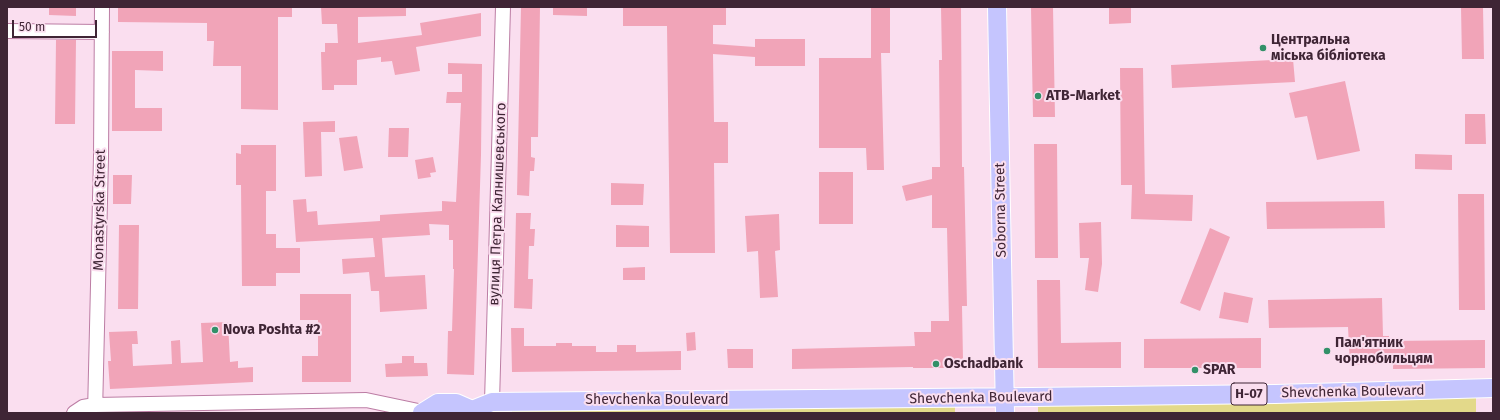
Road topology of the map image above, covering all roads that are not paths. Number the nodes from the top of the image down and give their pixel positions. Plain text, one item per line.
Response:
1 (102, 7) edge
2 (503, 7) edge
3 (997, 7) edge
4 (7, 31) edge
5 (102, 32) junction
6 (1493, 388) edge
7 (492, 402) junction
8 (1005, 405) edge
9 (95, 409) edge
10 (423, 412) edge
11 (473, 412) edge
12 (74, 413) edge

1 - 5 street, Monastyrska Street
2 - 7 street, вулиця Петра Калнишевського
3 - 8 main road, Soborna Street
4 - 5 street
5 - 9 street, Monastyrska Street
6 - 8 main road, Shevchenka Boulevard / Н-07
7 - 8 main road, Shevchenka Boulevard
7 - 11 main road, Shevchenka Boulevard
9 - 10 street, Shevchenka Boulevard
9 - 12 street, Shevchenka Boulevard
10 - 11 main road, Shevchenka Boulevard

